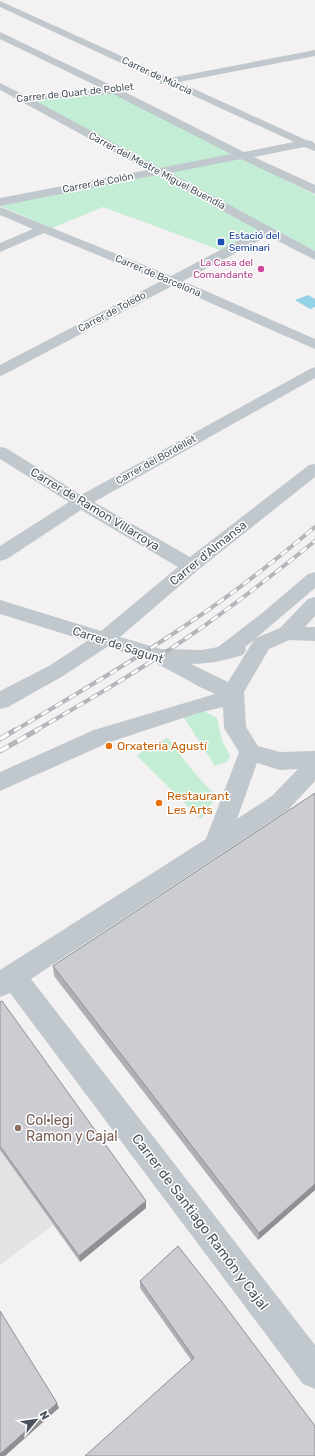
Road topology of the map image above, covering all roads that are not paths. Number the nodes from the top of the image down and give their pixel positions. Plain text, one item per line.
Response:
1 (0, 4) edge
2 (20, 13) junction
3 (6, 16) dead end
4 (0, 35) edge
5 (315, 52) edge
6 (168, 82) junction
7 (153, 84) dead end
8 (0, 86) edge
9 (130, 88) dead end
10 (115, 91) junction
11 (22, 98) junction
12 (0, 100) edge
13 (312, 144) edge
14 (241, 155) junction
15 (158, 171) junction
16 (315, 190) edge
17 (0, 202) edge
18 (0, 211) edge
19 (43, 229) junction
20 (267, 231) junction
21 (0, 248) edge
22 (315, 256) edge
23 (172, 281) junction
24 (315, 346) edge
25 (0, 371) edge
26 (315, 372) edge
27 (0, 452) edge
28 (315, 469) edge
29 (81, 502) junction
30 (0, 554) edge
31 (191, 566) junction
32 (315, 578) edge
33 (315, 604) edge
34 (0, 607) edge
35 (287, 633) junction
36 (315, 634) edge
37 (104, 640) junction
38 (262, 644) junction
39 (222, 654) junction
40 (166, 660) junction
41 (233, 694) junction
42 (0, 701) edge
43 (196, 706) junction
44 (250, 752) junction
45 (315, 760) edge
46 (315, 766) edge
47 (0, 782) edge
48 (215, 846) junction
49 (7, 981) edge
50 (315, 1372) edge

1 - 2 street, Carrer de Múrcia
2 - 3 street
2 - 6 street, Carrer de Múrcia
4 - 10 street
5 - 6 street
6 - 7 street
6 - 13 street, Carrer de Múrcia
8 - 11 street, Carrer del Mestre Miguel Buendía
9 - 10 street, Carrer de Quart de Poblet
10 - 11 street, Carrer de Quart de Poblet
10 - 14 street
11 - 12 street, Carrer de Quart de Poblet
11 - 15 street, Carrer del Mestre Miguel Buendía
13 - 14 street, Carrer de Colón
14 - 15 street, Carrer de Colón
14 - 16 street
15 - 17 street, Carrer de Colón
15 - 20 street, Carrer del Mestre Miguel Buendía
18 - 19 street, Carrer de Barcelona
19 - 21 street
19 - 23 street, Carrer de Barcelona
20 - 22 street, Carrer del Mestre Miguel Buendía
20 - 23 street, Carrer de Toledo
23 - 24 street, Carrer de Barcelona
23 - 25 street, Carrer de Toledo
26 - 29 street, Carrer del Bordellet
27 - 29 street, Carrer de Ramon Villarroya
28 - 31 street, Carrer d'Almansa
29 - 30 street, Carrer del Bordellet
29 - 31 street, Carrer de Ramon Villarroya
31 - 37 street, Carrer d'Almansa
32 - 39 street
33 - 35 street
34 - 37 street, Carrer de Sagunt
35 - 36 street
35 - 38 street
37 - 40 street, Carrer de Sagunt
37 - 42 street, Carrer d'Almansa
38 - 39 street
38 - 41 street
39 - 40 street
40 - 41 street, Carrer de Sagunt
40 - 43 street
41 - 43 street
41 - 44 street
43 - 47 street
44 - 45 street
44 - 48 street
46 - 48 street
48 - 49 street
49 - 50 street, Carrer de Santiago Ramón y Cajal

